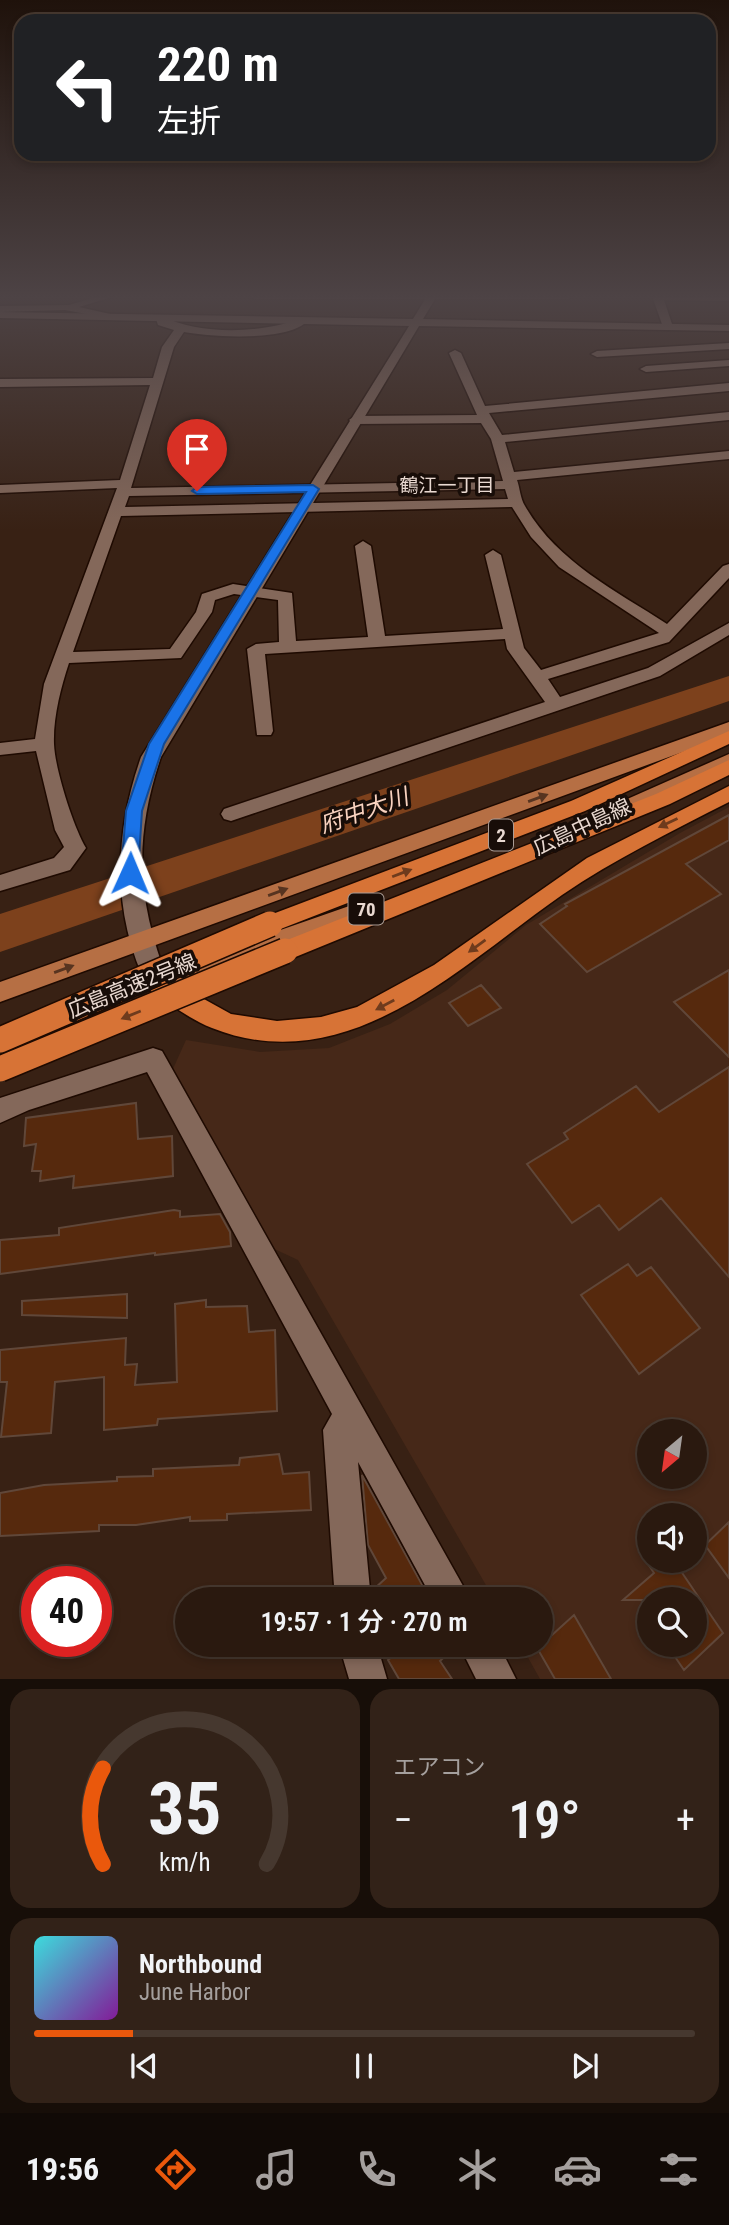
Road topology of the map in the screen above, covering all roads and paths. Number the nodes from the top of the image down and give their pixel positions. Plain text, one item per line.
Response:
1 (160, 374) edge
2 (383, 374) edge
3 (465, 374) edge
4 (158, 381) junction
5 (0, 383) edge
6 (729, 387) edge
7 (483, 415) junction
8 (729, 416) edge
9 (355, 420) junction
10 (498, 439) junction
11 (729, 455) edge
12 (511, 481) junction
13 (124, 488) junction
14 (0, 489) edge
15 (313, 489) junction
16 (516, 503) junction
17 (301, 508) junction
18 (116, 512) junction
19 (363, 546) dead end
20 (493, 555) dead end
21 (729, 569) edge
22 (250, 591) junction
23 (729, 628) edge
24 (669, 632) junction
25 (512, 634) junction
26 (377, 642) junction
27 (288, 647) junction
28 (62, 658) junction
29 (537, 677) junction
30 (556, 705) junction
31 (729, 728) edge
32 (264, 731) dead end
33 (729, 737) edge
34 (44, 744) junction
35 (0, 749) edge
36 (729, 760) edge
37 (729, 767) edge
38 (729, 793) edge
39 (230, 814) dead end
40 (0, 883) edge
41 (138, 931) junction
42 (157, 983) junction
43 (0, 992) edge
44 (0, 1040) edge
45 (0, 1051) edge
46 (0, 1069) edge
47 (0, 1111) edge
48 (352, 1418) junction
49 (353, 1587) edge
50 (446, 1587) edge
51 (362, 1657) edge
52 (485, 1657) edge
53 (368, 1679) edge
54 (497, 1679) edge

1 - 4 street
2 - 9 street
3 - 7 street
4 - 5 street
4 - 13 street
6 - 7 street
7 - 9 street
7 - 10 street
8 - 10 street
9 - 15 street
10 - 12 street
11 - 12 street
12 - 15 street
12 - 16 street
13 - 14 street
13 - 15 street
13 - 18 street
15 - 17 street
16 - 17 street
16 - 24 street
17 - 18 street
17 - 22 street
18 - 28 street
19 - 26 street
20 - 25 street
21 - 24 street
22 - 27 street
22 - 28 street
22 - 41 street
23 - 30 street
24 - 29 street
25 - 26 street
25 - 29 street
26 - 27 street
27 - 32 street
28 - 34 street
29 - 30 street
30 - 39 street
41 -> 31 main road, 広島中島線 / 70
44 -> 33 highway, 広島高速2号線 / 2, bridge
34 - 35 street
34 - 40 street
36 - 42 main road, 広島中島線 / 70
37 -> 46 highway, 広島高速2号線 / 2, bridge
38 -> 42 highway
41 - 42 street
43 -> 41 main road, 広島中島線 / 70
42 - 45 main road, 広島中島線 / 70
47 - 48 street
48 - 49 street
48 - 50 street
51 - 53 street
52 - 54 street

